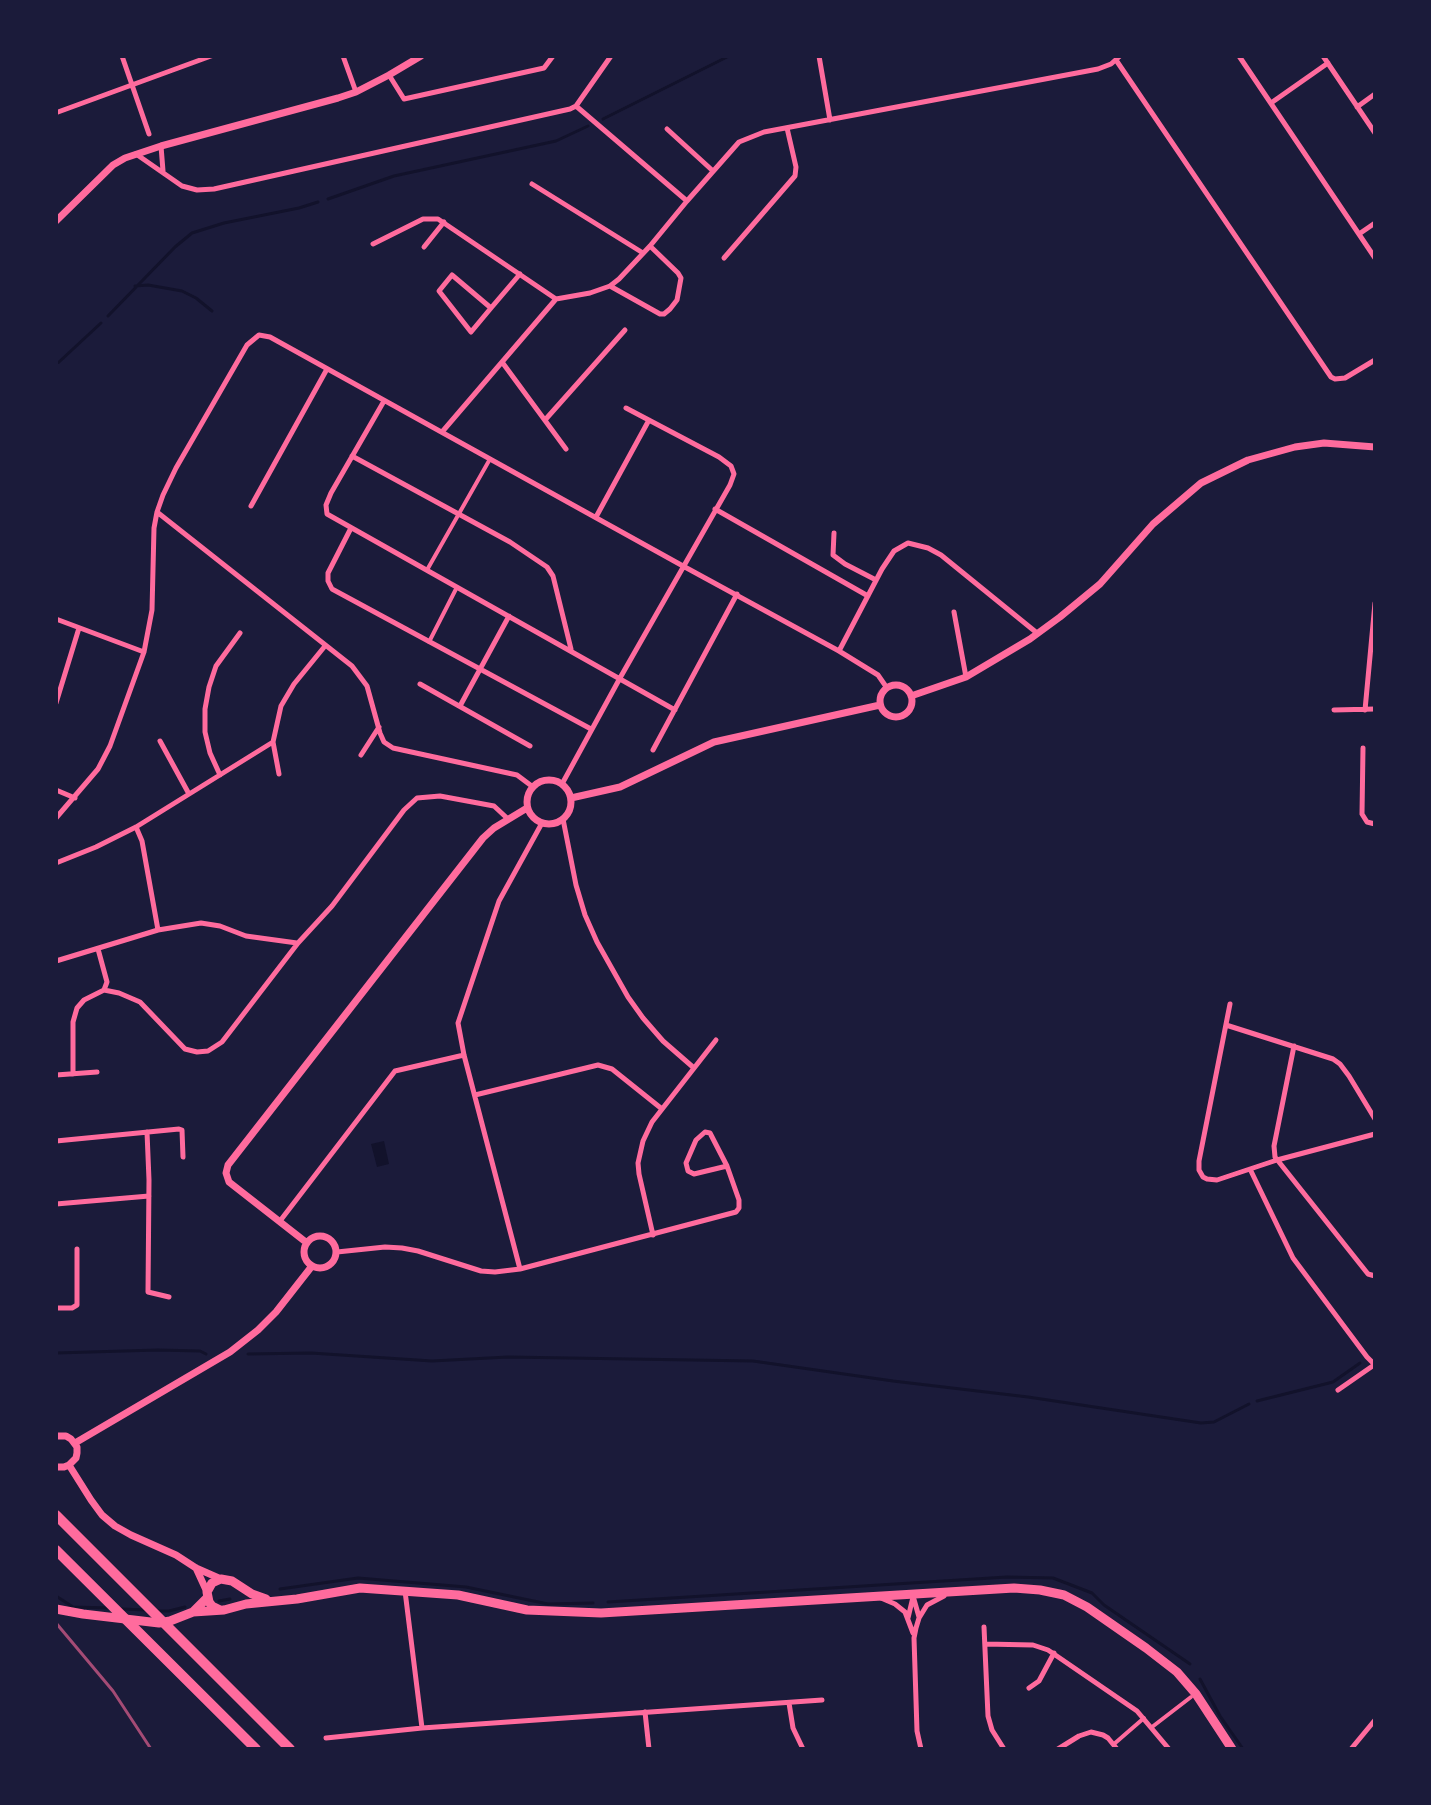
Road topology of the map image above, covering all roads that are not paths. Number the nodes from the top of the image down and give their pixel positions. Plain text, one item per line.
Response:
1 (122, 56) edge
2 (211, 56) edge
3 (343, 56) edge
4 (421, 56) edge
5 (553, 56) edge
6 (611, 56) edge
7 (819, 56) edge
8 (1239, 56) edge
9 (1323, 56) edge
10 (1118, 58) edge
11 (1328, 63) junction
12 (389, 75) junction
13 (132, 85) junction
14 (356, 92) junction
15 (1375, 94) edge
16 (1271, 103) junction
17 (576, 106) junction
18 (1357, 107) junction
19 (58, 112) edge
20 (830, 120) junction
21 (787, 128) junction
22 (667, 129) dead end
23 (1375, 133) edge
24 (149, 134) dead end
25 (161, 146) junction
26 (136, 154) junction
27 (713, 171) junction
28 (164, 172) junction
29 (532, 184) dead end
30 (687, 201) junction
31 (56, 207) edge
32 (58, 218) edge
33 (444, 222) junction
34 (1375, 223) edge
35 (1359, 234) junction
36 (373, 244) dead end
37 (650, 246) junction
38 (424, 247) dead end
39 (643, 253) junction
40 (724, 258) dead end
41 (1375, 258) edge
42 (520, 274) junction
43 (610, 286) junction
44 (556, 299) junction
45 (491, 308) junction
46 (625, 330) dead end
47 (1375, 360) edge
48 (502, 362) junction
49 (327, 369) junction
50 (384, 401) junction
51 (626, 408) dead end
52 (545, 420) junction
53 (649, 420) junction
54 (442, 432) junction
55 (1375, 447) edge
56 (566, 449) dead end
57 (352, 456) junction
58 (490, 459) junction
59 (251, 506) dead end
60 (715, 509) junction
61 (157, 512) junction
62 (458, 513) junction
63 (596, 517) junction
64 (351, 528) junction
65 (834, 533) dead end
66 (683, 566) junction
67 (427, 570) junction
68 (876, 580) junction
69 (457, 587) junction
70 (737, 594) junction
71 (868, 596) junction
72 (1375, 603) edge
73 (954, 612) dead end
74 (509, 616) junction
75 (56, 619) edge
76 (79, 628) junction
77 (240, 633) dead end
78 (1037, 633) junction
79 (429, 642) junction
80 (325, 646) junction
81 (571, 650) junction
82 (839, 651) junction
83 (144, 652) junction
84 (479, 670) junction
85 (966, 677) junction
86 (620, 678) junction
87 (420, 684) dead end
88 (887, 688) junction
89 (911, 696) junction
90 (56, 703) edge
91 (880, 705) junction
92 (460, 706) junction
93 (1375, 709) edge
94 (675, 710) junction
95 (1334, 710) dead end
96 (1365, 710) junction
97 (379, 727) junction
98 (591, 729) junction
99 (160, 741) dead end
100 (273, 742) junction
101 (530, 746) dead end
102 (1363, 748) dead end
103 (653, 750) dead end
104 (361, 755) dead end
105 (279, 774) dead end
106 (220, 775) junction
107 (562, 784) junction
108 (533, 787) junction
109 (56, 790) edge
110 (189, 794) junction
111 (75, 798) junction
112 (571, 798) junction
113 (527, 808) junction
114 (56, 818) edge
115 (508, 819) junction
116 (563, 819) junction
117 (542, 823) junction
118 (1375, 824) edge
119 (136, 827) junction
120 (56, 863) edge
121 (158, 930) junction
122 (298, 943) junction
123 (98, 949) junction
124 (56, 961) edge
125 (104, 990) junction
126 (1230, 1004) dead end
127 (1226, 1025) junction
128 (716, 1040) dead end
129 (1294, 1046) junction
130 (464, 1055) junction
131 (694, 1068) junction
132 (97, 1072) dead end
133 (73, 1074) junction
134 (56, 1075) edge
135 (475, 1095) junction
136 (662, 1109) junction
137 (1375, 1119) edge
138 (147, 1132) junction
139 (1375, 1134) edge
140 (56, 1141) edge
141 (183, 1157) dead end
142 (1277, 1160) junction
143 (727, 1166) junction
144 (1250, 1169) junction
145 (149, 1196) junction
146 (56, 1204) edge
147 (280, 1221) junction
148 (653, 1235) junction
149 (307, 1243) junction
150 (77, 1249) dead end
151 (337, 1252) junction
152 (312, 1266) junction
153 (520, 1269) junction
154 (1375, 1276) edge
155 (169, 1297) dead end
156 (56, 1308) edge
157 (1375, 1364) edge
158 (1338, 1390) dead end
159 (56, 1436) edge
160 (75, 1443) junction
161 (69, 1465) junction
162 (56, 1467) edge
163 (56, 1515) edge
164 (56, 1550) edge
165 (196, 1568) junction
166 (221, 1579) junction
167 (236, 1585) junction
168 (405, 1591) junction
169 (960, 1592) junction
170 (207, 1595) junction
171 (913, 1596) junction
172 (879, 1598) junction
173 (275, 1601) junction
174 (232, 1608) junction
175 (56, 1609) edge
176 (220, 1610) junction
177 (193, 1612) junction
178 (908, 1618) junction
179 (919, 1618) junction
180 (984, 1627) dead end
181 (914, 1638) junction
182 (985, 1644) junction
183 (1054, 1653) junction
184 (1029, 1688) dead end
185 (1191, 1697) dead end
186 (822, 1700) dead end
187 (789, 1703) junction
188 (645, 1712) junction
189 (1144, 1718) junction
190 (1375, 1720) edge
191 (1152, 1727) junction
192 (422, 1728) junction
193 (326, 1738) dead end
194 (1116, 1747) edge
195 (256, 1749) edge
196 (290, 1749) edge
197 (649, 1749) edge
198 (803, 1749) edge
199 (921, 1749) edge
200 (1004, 1749) edge
201 (1058, 1749) edge
202 (1169, 1749) edge
203 (1232, 1749) edge
204 (1351, 1749) edge

1 - 13 street
2 - 13 street
3 - 14 street
4 - 12 street
5 - 12 street
6 - 17 street
7 - 20 street
8 - 16 street
9 - 11 street
10 - 20 street
10 - 47 street
11 - 16 street
11 - 18 street
12 - 14 street
13 - 19 street
13 - 24 street
14 - 25 street
15 - 18 street
16 - 35 street
17 - 28 street
17 - 30 street
18 - 23 street
20 - 21 street
21 - 27 street
21 - 40 street
22 - 27 street
25 - 26 street
25 - 28 street
26 - 28 street
26 - 32 street
27 - 30 street
29 - 39 street
30 - 37 street
31 - 32 street
33 - 36 street
33 - 38 street
33 - 42 street
34 - 35 street
35 - 41 street
37 - 39 street
37 - 43 street
39 - 43 street
42 - 44 street
42 - 45 street
43 - 44 street
44 - 48 street
45 - 45 street
46 - 52 street
48 - 52 street
48 - 54 street
49 - 50 street
49 - 59 street
49 - 61 street
50 - 54 street
50 - 57 street
51 - 53 street
52 - 56 street
53 - 60 street
53 - 63 street
54 - 58 street
55 - 78 street
57 - 62 street
57 - 64 street
58 - 62 street
58 - 63 street
60 - 66 street
60 - 71 street
61 - 80 street
61 - 83 street
62 - 67 street
62 - 81 street
63 - 66 street
64 - 67 street
64 - 79 street
65 - 68 street
66 - 70 street
66 - 86 street
67 - 69 street
68 - 71 street
68 - 78 street
69 - 74 street
69 - 79 street
70 - 82 street
70 - 94 street
71 - 82 street
72 - 96 street
73 - 85 street
74 - 81 street
74 - 84 street
75 - 76 street
76 - 83 street
76 - 90 street
77 - 106 street
78 - 85 street
79 - 84 street
80 - 97 street
80 - 100 street
81 - 86 street
82 - 88 street
83 - 111 street
84 - 92 street
84 - 98 street
85 - 89 street
86 - 94 street
86 - 98 street
87 - 92 street
88 - 89 street
88 - 91 street
89 - 91 street
91 - 112 street
92 - 101 street
93 - 96 street
94 - 103 street
95 - 96 street
97 - 104 street
97 - 108 street
98 - 107 street
99 - 110 street
100 - 105 street
100 - 106 street
102 - 118 street
106 - 110 street
107 - 108 street
107 - 112 street
108 - 113 street
109 - 111 street
110 - 119 street
111 - 114 street
112 - 116 street
113 - 115 street
113 - 117 street
115 - 122 street
115 - 147 street
116 - 117 street
116 - 131 street
117 - 130 street
119 - 120 street
119 - 121 street
121 - 122 street
121 - 123 street
122 - 125 street
123 - 124 street
123 - 125 street
125 - 133 street
126 - 127 street
127 - 129 street
127 - 144 street
128 - 131 street
129 - 137 street
129 - 142 street
130 - 135 street
130 - 147 street
131 - 136 street
132 - 133 street
133 - 134 street
135 - 136 street
135 - 153 street
136 - 148 street
138 - 140 street
138 - 141 street
138 - 145 street
139 - 142 street
142 - 144 street
142 - 154 street
143 - 143 street
143 - 148 street
144 - 157 street
145 - 146 street
145 - 155 street
147 - 149 street
148 - 153 street
149 - 151 street
149 - 152 street
150 - 156 street
151 - 152 street
151 - 153 street
152 - 160 street
157 - 158 street
159 - 160 street
160 - 161 street
161 - 162 street
161 - 165 street
163 - 196 highway
164 - 195 highway
165 - 166 street
165 - 170 street
166 - 167 main road
166 - 170 main road
167 - 173 main road
167 - 174 main road
168 - 172 main road
168 - 173 main road
168 - 192 street
169 - 171 main road
169 - 179 street
169 - 203 main road
170 - 176 main road
170 - 177 main road
171 - 172 main road
171 - 178 street
171 - 179 street
172 - 178 street
173 - 174 main road
174 - 176 main road
175 - 177 main road
176 - 177 main road
178 - 181 street
179 - 181 street
180 - 182 street
181 - 199 street
182 - 183 street
182 - 200 street
183 - 184 street
183 - 189 street
185 - 191 street
186 - 187 street
187 - 188 street
187 - 198 street
188 - 192 street
188 - 197 street
189 - 191 street
189 - 194 street
190 - 204 street
191 - 202 street
192 - 193 street
194 - 201 street

